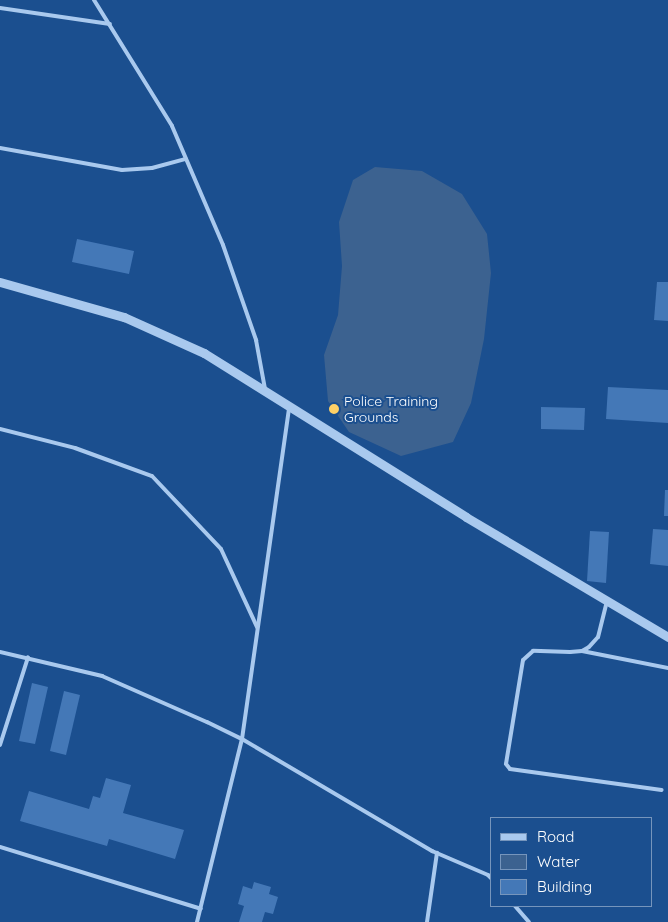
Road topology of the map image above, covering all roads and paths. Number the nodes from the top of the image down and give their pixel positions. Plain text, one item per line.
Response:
1 (94, 0) edge
2 (0, 8) edge
3 (110, 24) junction
4 (0, 148) edge
5 (186, 159) junction
6 (0, 282) edge
7 (265, 390) junction
8 (289, 405) junction
9 (0, 429) edge
10 (607, 601) junction
11 (257, 628) junction
12 (668, 637) edge
13 (582, 651) junction
14 (0, 652) edge
15 (28, 657) junction
16 (668, 668) edge
17 (242, 739) junction
18 (0, 745) edge
19 (662, 790) dead end
20 (0, 847) edge
21 (437, 853) junction
22 (490, 877) edge
23 (516, 907) edge
24 (201, 909) junction
25 (197, 922) edge
26 (427, 922) edge
27 (529, 922) edge

1 - 3 lane
2 - 3 lane
3 - 5 lane
4 - 5 lane
5 - 7 lane
6 - 7 street
7 - 8 street
8 - 10 street
8 - 11 lane
9 - 11 lane
10 - 12 street
10 - 13 lane
11 - 17 lane
13 - 16 lane
13 - 19 lane
14 - 15 lane
15 - 17 lane
15 - 18 lane
17 - 21 lane
17 - 24 lane
20 - 24 lane
21 - 22 lane
21 - 26 lane
23 - 27 lane
24 - 25 lane

